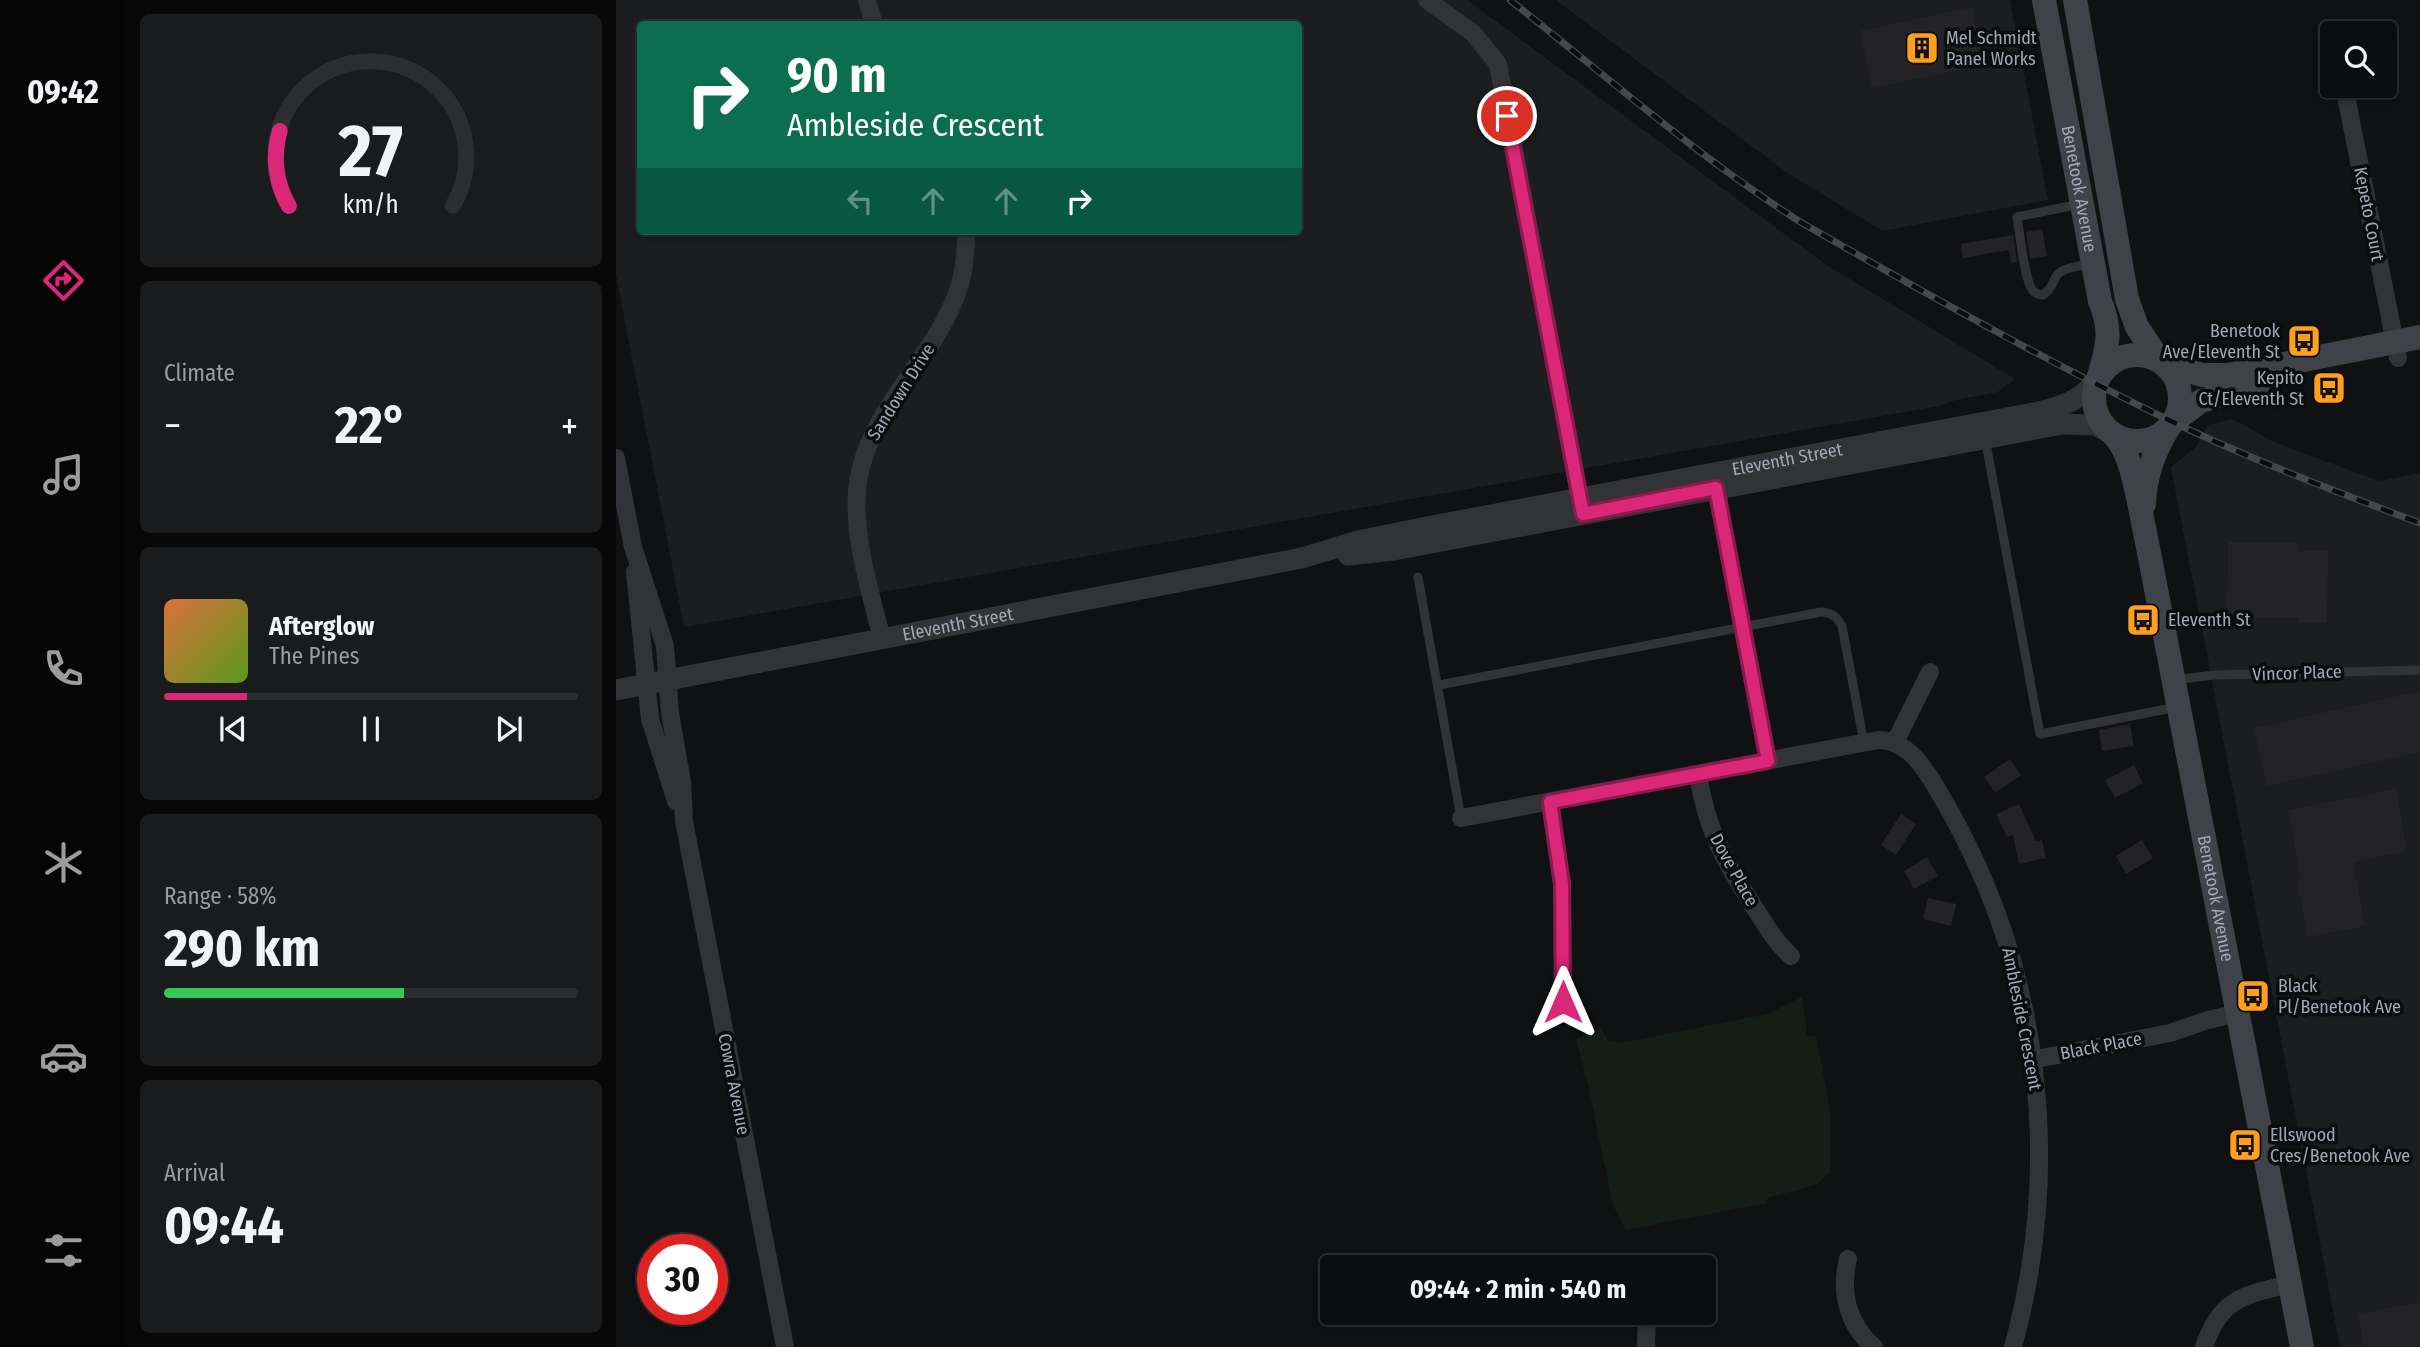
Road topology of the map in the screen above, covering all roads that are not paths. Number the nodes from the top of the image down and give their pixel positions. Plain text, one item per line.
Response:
1 (867, 0) edge
2 (1427, 0) edge
3 (2044, 0) edge
4 (2075, 0) edge
5 (873, 21) edge
6 (2347, 98) edge
7 (2102, 144) junction
8 (2073, 149) junction
9 (2083, 203) junction
10 (966, 235) edge
11 (2093, 264) junction
12 (2420, 337) edge
13 (2404, 351) edge
14 (2161, 362) junction
15 (2099, 377) junction
16 (2171, 424) junction
17 (1984, 429) junction
18 (2111, 433) junction
19 (616, 458) edge
20 (1715, 480) junction
21 (1581, 506) junction
22 (2145, 532) junction
23 (633, 547) junction
24 (1418, 577) dead end
25 (1743, 628) junction
26 (882, 639) junction
27 (2420, 670) edge
28 (1930, 672) dead end
29 (669, 680) junction
30 (2174, 680) junction
31 (646, 684) junction
32 (1439, 685) junction
33 (616, 690) edge
34 (2179, 707) junction
35 (1895, 742) junction
36 (1864, 743) junction
37 (1768, 761) junction
38 (1698, 774) junction
39 (1550, 802) junction
40 (1461, 818) joint
41 (684, 821) junction
42 (1791, 956) dead end
43 (1563, 1002) dead end
44 (2239, 1019) junction
45 (2032, 1060) junction
46 (1848, 1259) dead end
47 (2290, 1284) junction
48 (1647, 1325) edge
49 (785, 1347) edge
50 (1646, 1347) edge
51 (1874, 1347) edge
52 (2013, 1347) edge
53 (2204, 1347) edge
54 (2302, 1347) edge

1 - 5 street
2 - 21 street
3 - 8 main road, Benetook Avenue
4 - 7 main road, Benetook Avenue
6 - 13 street, Kepeto Court
7 - 8 main road
7 - 14 main road, Benetook Avenue
8 - 9 main road, Benetook Avenue
9 - 11 main road, Benetook Avenue
9 - 11 lane
10 - 26 street, Sandown Drive
11 - 15 main road, Benetook Avenue
12 - 13 main road
13 - 14 main road
13 - 16 main road
14 - 15 main road
14 - 16 main road
15 - 17 street, Eleventh Street
15 - 18 main road
16 - 18 main road
16 - 22 main road, Benetook Avenue
17 - 18 street, Eleventh Street
17 - 20 street, Eleventh Street
17 - 34 lane
18 - 22 main road, Benetook Avenue
19 - 23 street, Cowra Avenue
20 - 21 street, Eleventh Street
20 - 25 street
21 - 26 street, Eleventh Street
22 - 30 main road, Benetook Avenue
23 - 29 street, Cowra Avenue
23 - 31 street, Cowra Avenue
24 - 32 lane
25 - 32 lane
25 - 36 lane
25 - 37 street
26 - 29 street, Eleventh Street
27 - 30 lane, Vincor Place
28 - 35 street
29 - 31 street, Eleventh Street
29 - 41 street, Cowra Avenue
30 - 34 main road, Benetook Avenue
31 - 33 street, Eleventh Street
31 - 41 street, Cowra Avenue
32 - 40 lane
34 - 44 main road, Benetook Avenue
35 - 36 street
35 - 45 street, Ambleside Crescent
36 - 37 street
37 - 38 street
38 - 39 street
38 - 42 street, Dove Place
39 - 40 street
39 - 43 street
41 - 49 street, Cowra Avenue
44 - 45 street, Black Place
44 - 47 main road, Benetook Avenue
45 - 52 street, Ambleside Crescent
46 - 51 street
47 - 53 street
47 - 54 main road, Benetook Avenue
48 - 50 street

